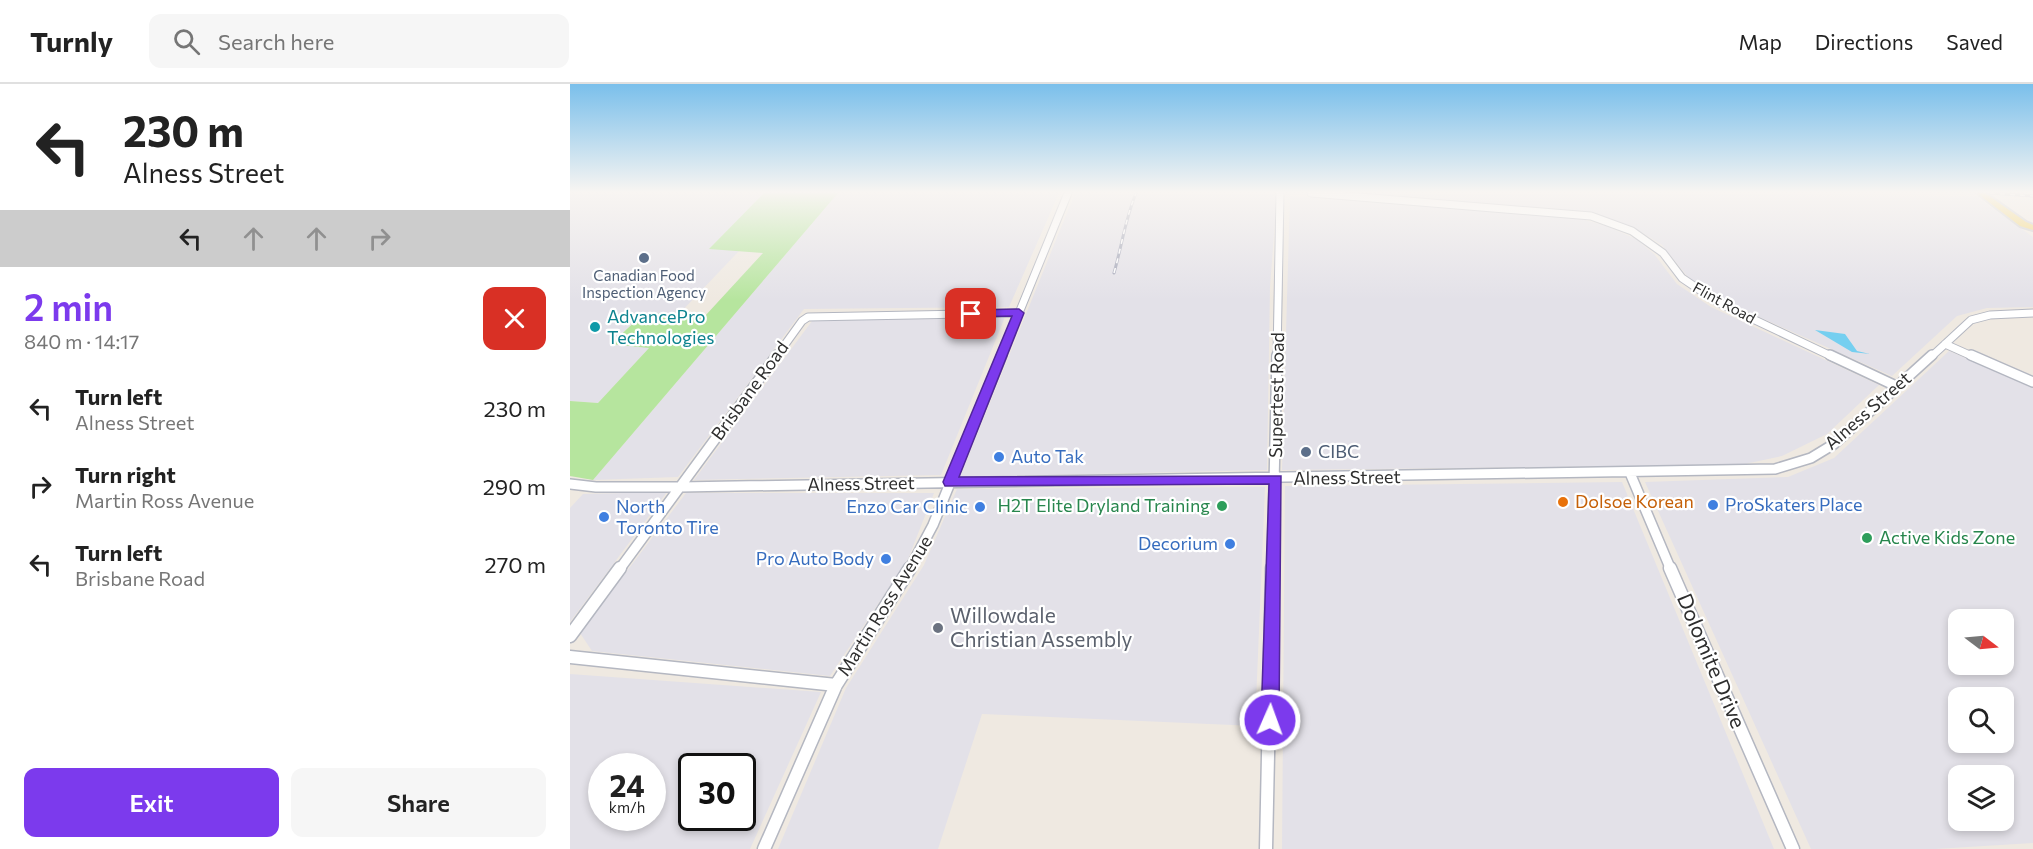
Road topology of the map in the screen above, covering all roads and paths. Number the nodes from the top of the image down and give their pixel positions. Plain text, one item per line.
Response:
1 (1053, 229) edge
2 (1280, 229) edge
3 (1623, 229) edge
4 (1019, 313) junction
5 (2033, 313) edge
6 (1945, 344) junction
7 (2033, 382) edge
8 (1896, 386) junction
9 (1630, 473) junction
10 (1276, 479) junction
11 (950, 482) junction
12 (570, 484) edge
13 (680, 487) junction
14 (570, 636) edge
15 (570, 657) edge
16 (836, 685) junction
17 (764, 849) edge
18 (1266, 849) edge
19 (1793, 849) edge

1 - 4 street, Martin Ross Avenue
2 - 10 street, Supertest Road
3 - 8 street, Flint Road
4 - 11 street, Martin Ross Avenue
4 - 13 street, Brisbane Road
5 - 6 street, Alness Street
6 - 7 street
6 - 8 street, Alness Street
8 - 9 street, Alness Street
9 - 10 street, Alness Street
9 - 19 street, Dolomite Drive
10 - 11 street, Alness Street
10 - 18 street, Supertest Road
11 - 13 street, Alness Street
11 - 16 street, Martin Ross Avenue
12 - 13 street, Alness Street
13 - 14 street, Brisbane Road
15 - 16 street
16 - 17 street, Martin Ross Avenue

